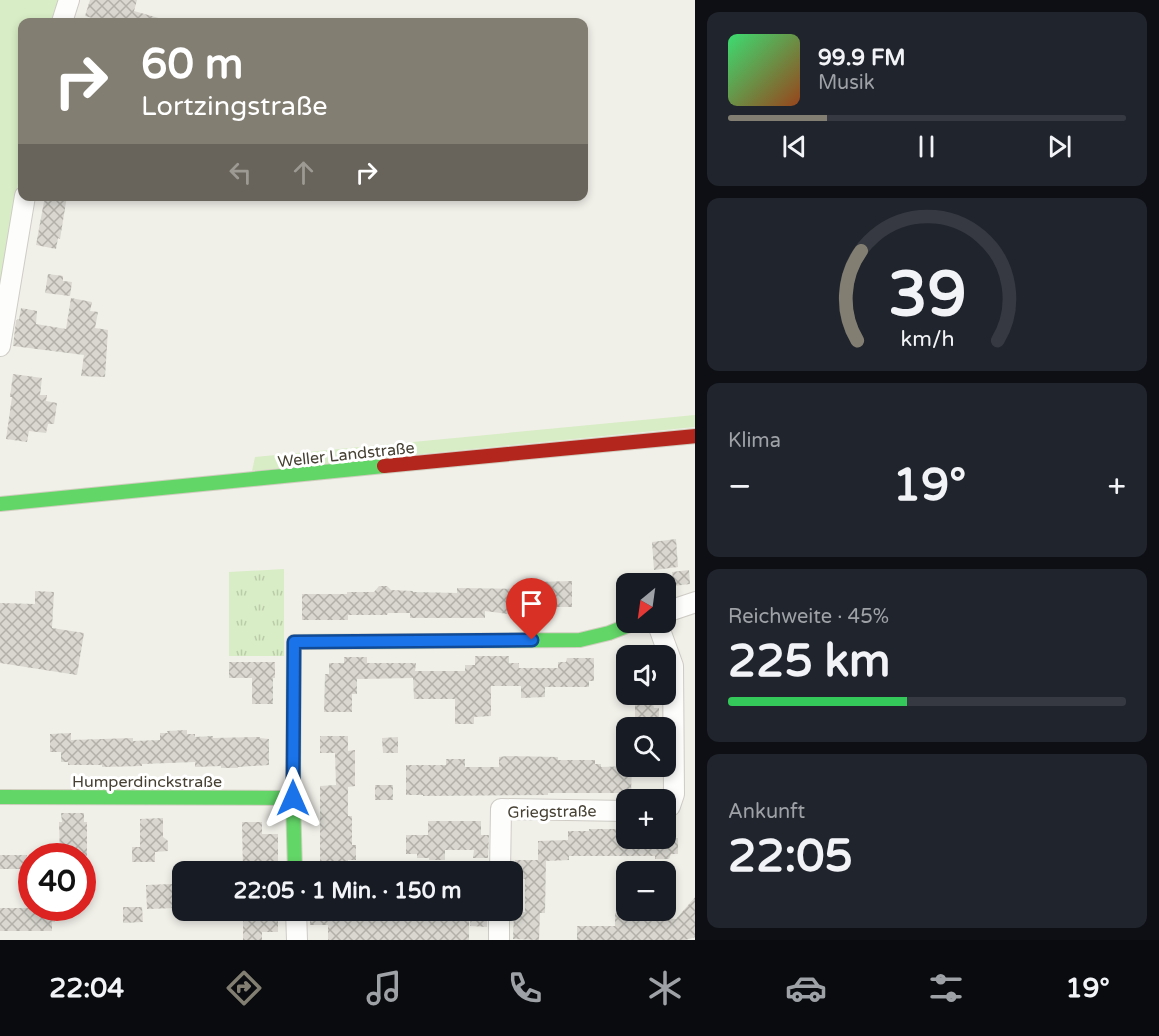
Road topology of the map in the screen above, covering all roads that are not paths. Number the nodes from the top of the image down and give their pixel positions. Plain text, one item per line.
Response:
1 (69, 0) edge
2 (63, 18) edge
3 (24, 201) edge
4 (0, 346) edge
5 (695, 436) edge
6 (0, 504) edge
7 (695, 602) edge
8 (676, 609) edge
9 (616, 630) edge
10 (661, 633) edge
11 (674, 789) edge
12 (0, 797) edge
13 (293, 798) junction
14 (616, 810) edge
15 (295, 861) edge
16 (500, 861) edge
17 (296, 921) edge
18 (499, 921) edge
19 (297, 940) edge
20 (499, 940) edge

1 - 2 street
3 - 4 street
5 - 6 street, Weller Landstraße
7 - 8 street
9 - 13 street
10 - 11 street
12 - 13 street, Humperdinckstraße
13 - 15 street
14 - 16 street, Griegstraße
17 - 19 street
18 - 20 street

